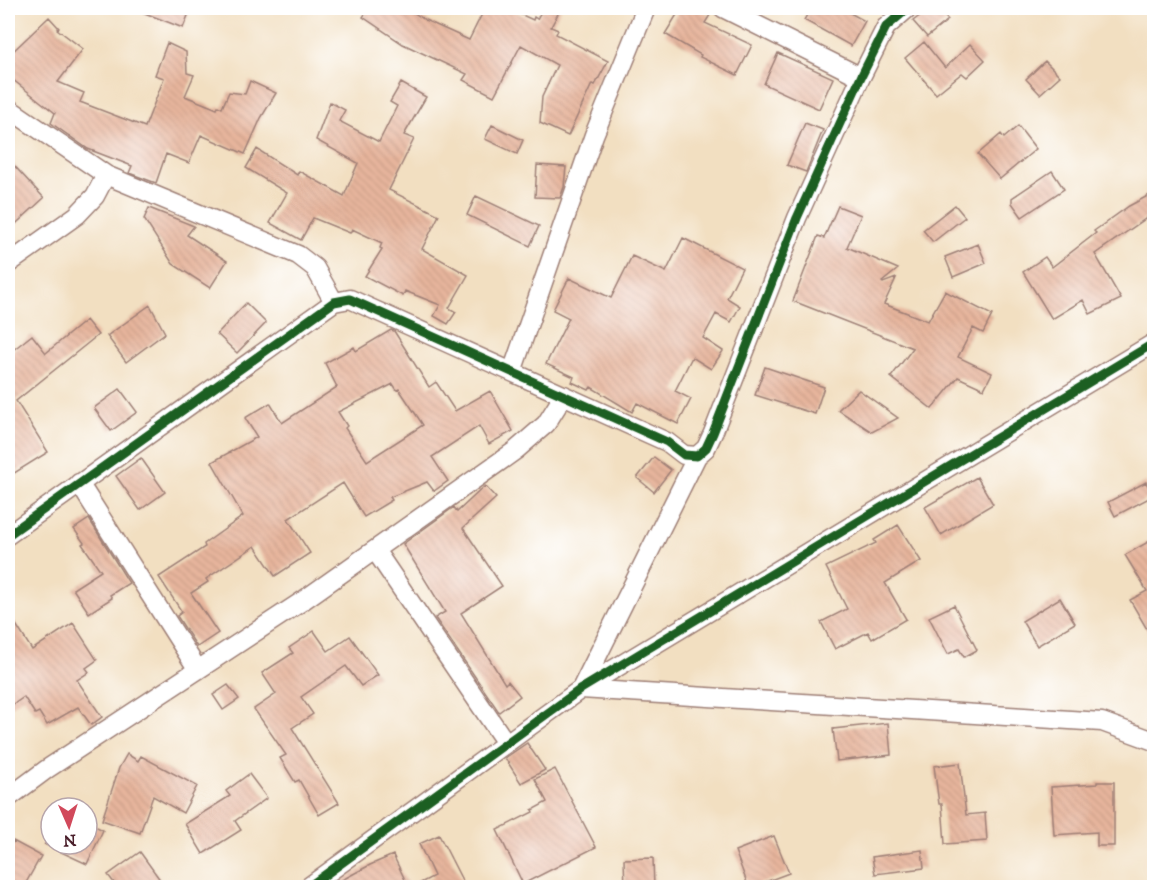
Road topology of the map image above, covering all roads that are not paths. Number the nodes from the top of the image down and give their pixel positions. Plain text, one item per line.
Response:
1 (646, 8) edge
2 (723, 8) edge
3 (908, 8) edge
4 (861, 77) junction
5 (8, 108) edge
6 (106, 176) junction
7 (8, 264) edge
8 (333, 302) junction
9 (1155, 343) edge
10 (512, 372) junction
11 (564, 395) junction
12 (697, 456) junction
13 (79, 483) junction
14 (8, 535) edge
15 (375, 550) junction
16 (198, 670) junction
17 (582, 689) junction
18 (1155, 741) edge
19 (506, 743) junction
20 (8, 798) edge
21 (307, 888) edge

1 - 10 street
2 - 4 street
3 - 4 street
4 - 12 street
5 - 6 street
6 - 7 street
6 - 8 street
8 - 10 street
8 - 13 street
9 - 17 street
10 - 11 street
11 - 12 street
11 - 15 street
12 - 17 street
13 - 14 street
13 - 16 street
15 - 16 street
15 - 19 street
16 - 20 street
17 - 18 street
17 - 19 street
19 - 21 street

